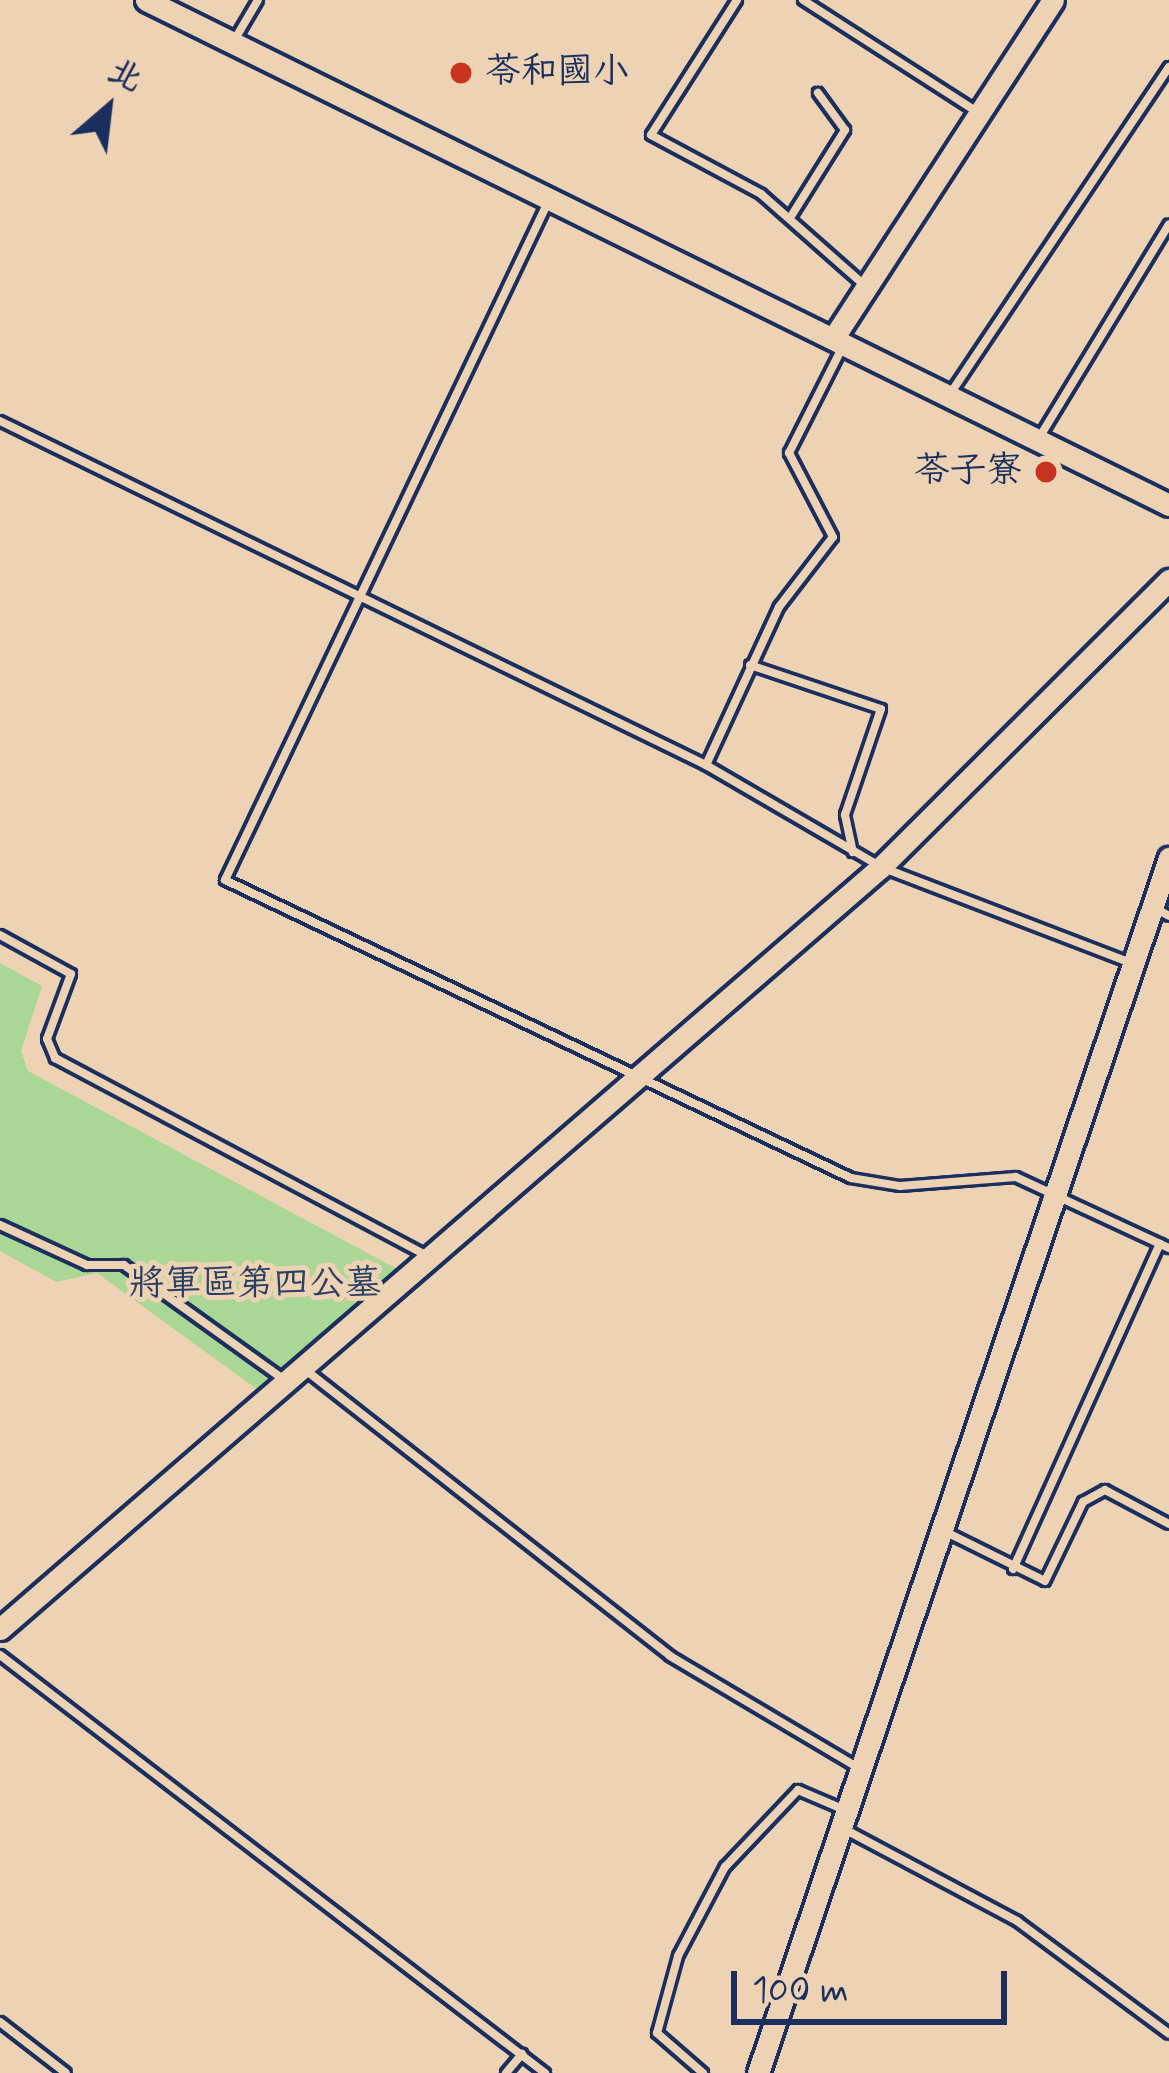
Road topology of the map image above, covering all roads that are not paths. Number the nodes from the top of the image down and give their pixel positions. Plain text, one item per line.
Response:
1 (146, 0) edge
2 (258, 0) edge
3 (736, 0) edge
4 (802, 0) edge
5 (1053, 0) edge
6 (234, 40) junction
7 (1169, 68) edge
8 (818, 93) dead end
9 (976, 111) junction
10 (552, 195) junction
11 (790, 218) junction
12 (1169, 224) edge
13 (862, 284) junction
14 (841, 337) junction
15 (952, 392) junction
16 (0, 421) edge
17 (1039, 438) junction
18 (1169, 506) edge
19 (1169, 580) edge
20 (361, 594) junction
21 (750, 665) junction
22 (706, 765) junction
23 (853, 852) junction
24 (1169, 859) edge
25 (881, 867) junction
26 (1161, 911) edge
27 (0, 935) edge
28 (1131, 963) junction
29 (636, 1073) junction
30 (1056, 1197) junction
31 (0, 1225) edge
32 (1164, 1246) edge
33 (428, 1256) junction
34 (293, 1373) junction
35 (1169, 1524) edge
36 (944, 1532) junction
37 (1013, 1569) junction
38 (0, 1628) edge
39 (0, 1655) edge
40 (861, 1769) junction
41 (848, 1821) junction
42 (0, 2023) edge
43 (1169, 2034) edge
44 (521, 2054) junction
45 (66, 2073) edge
46 (506, 2073) edge
47 (544, 2073) edge
48 (703, 2073) edge
49 (758, 2073) edge

1 - 6 street
2 - 6 lane
3 - 11 lane
4 - 9 lane
5 - 9 street
6 - 10 street
7 - 15 lane
8 - 11 lane
9 - 13 street
10 - 14 street
10 - 20 lane
11 - 13 lane
12 - 17 lane
13 - 14 street
14 - 15 street
14 - 21 lane
15 - 17 street
16 - 20 lane
17 - 18 street
19 - 25 street
20 - 22 lane
20 - 29 lane
21 - 22 lane
21 - 23 lane
22 - 23 lane
23 - 25 lane
24 - 26 street
25 - 28 lane
25 - 29 street
26 - 28 street
27 - 33 lane
28 - 30 street
29 - 30 lane
29 - 33 street
30 - 32 lane
30 - 36 street
31 - 34 lane
32 - 37 lane
33 - 34 street
34 - 38 street
34 - 40 lane
35 - 37 lane
36 - 37 lane
36 - 40 street
39 - 44 lane
40 - 41 street
41 - 43 lane
41 - 48 lane
41 - 49 street
42 - 45 lane
44 - 46 lane
44 - 47 lane

